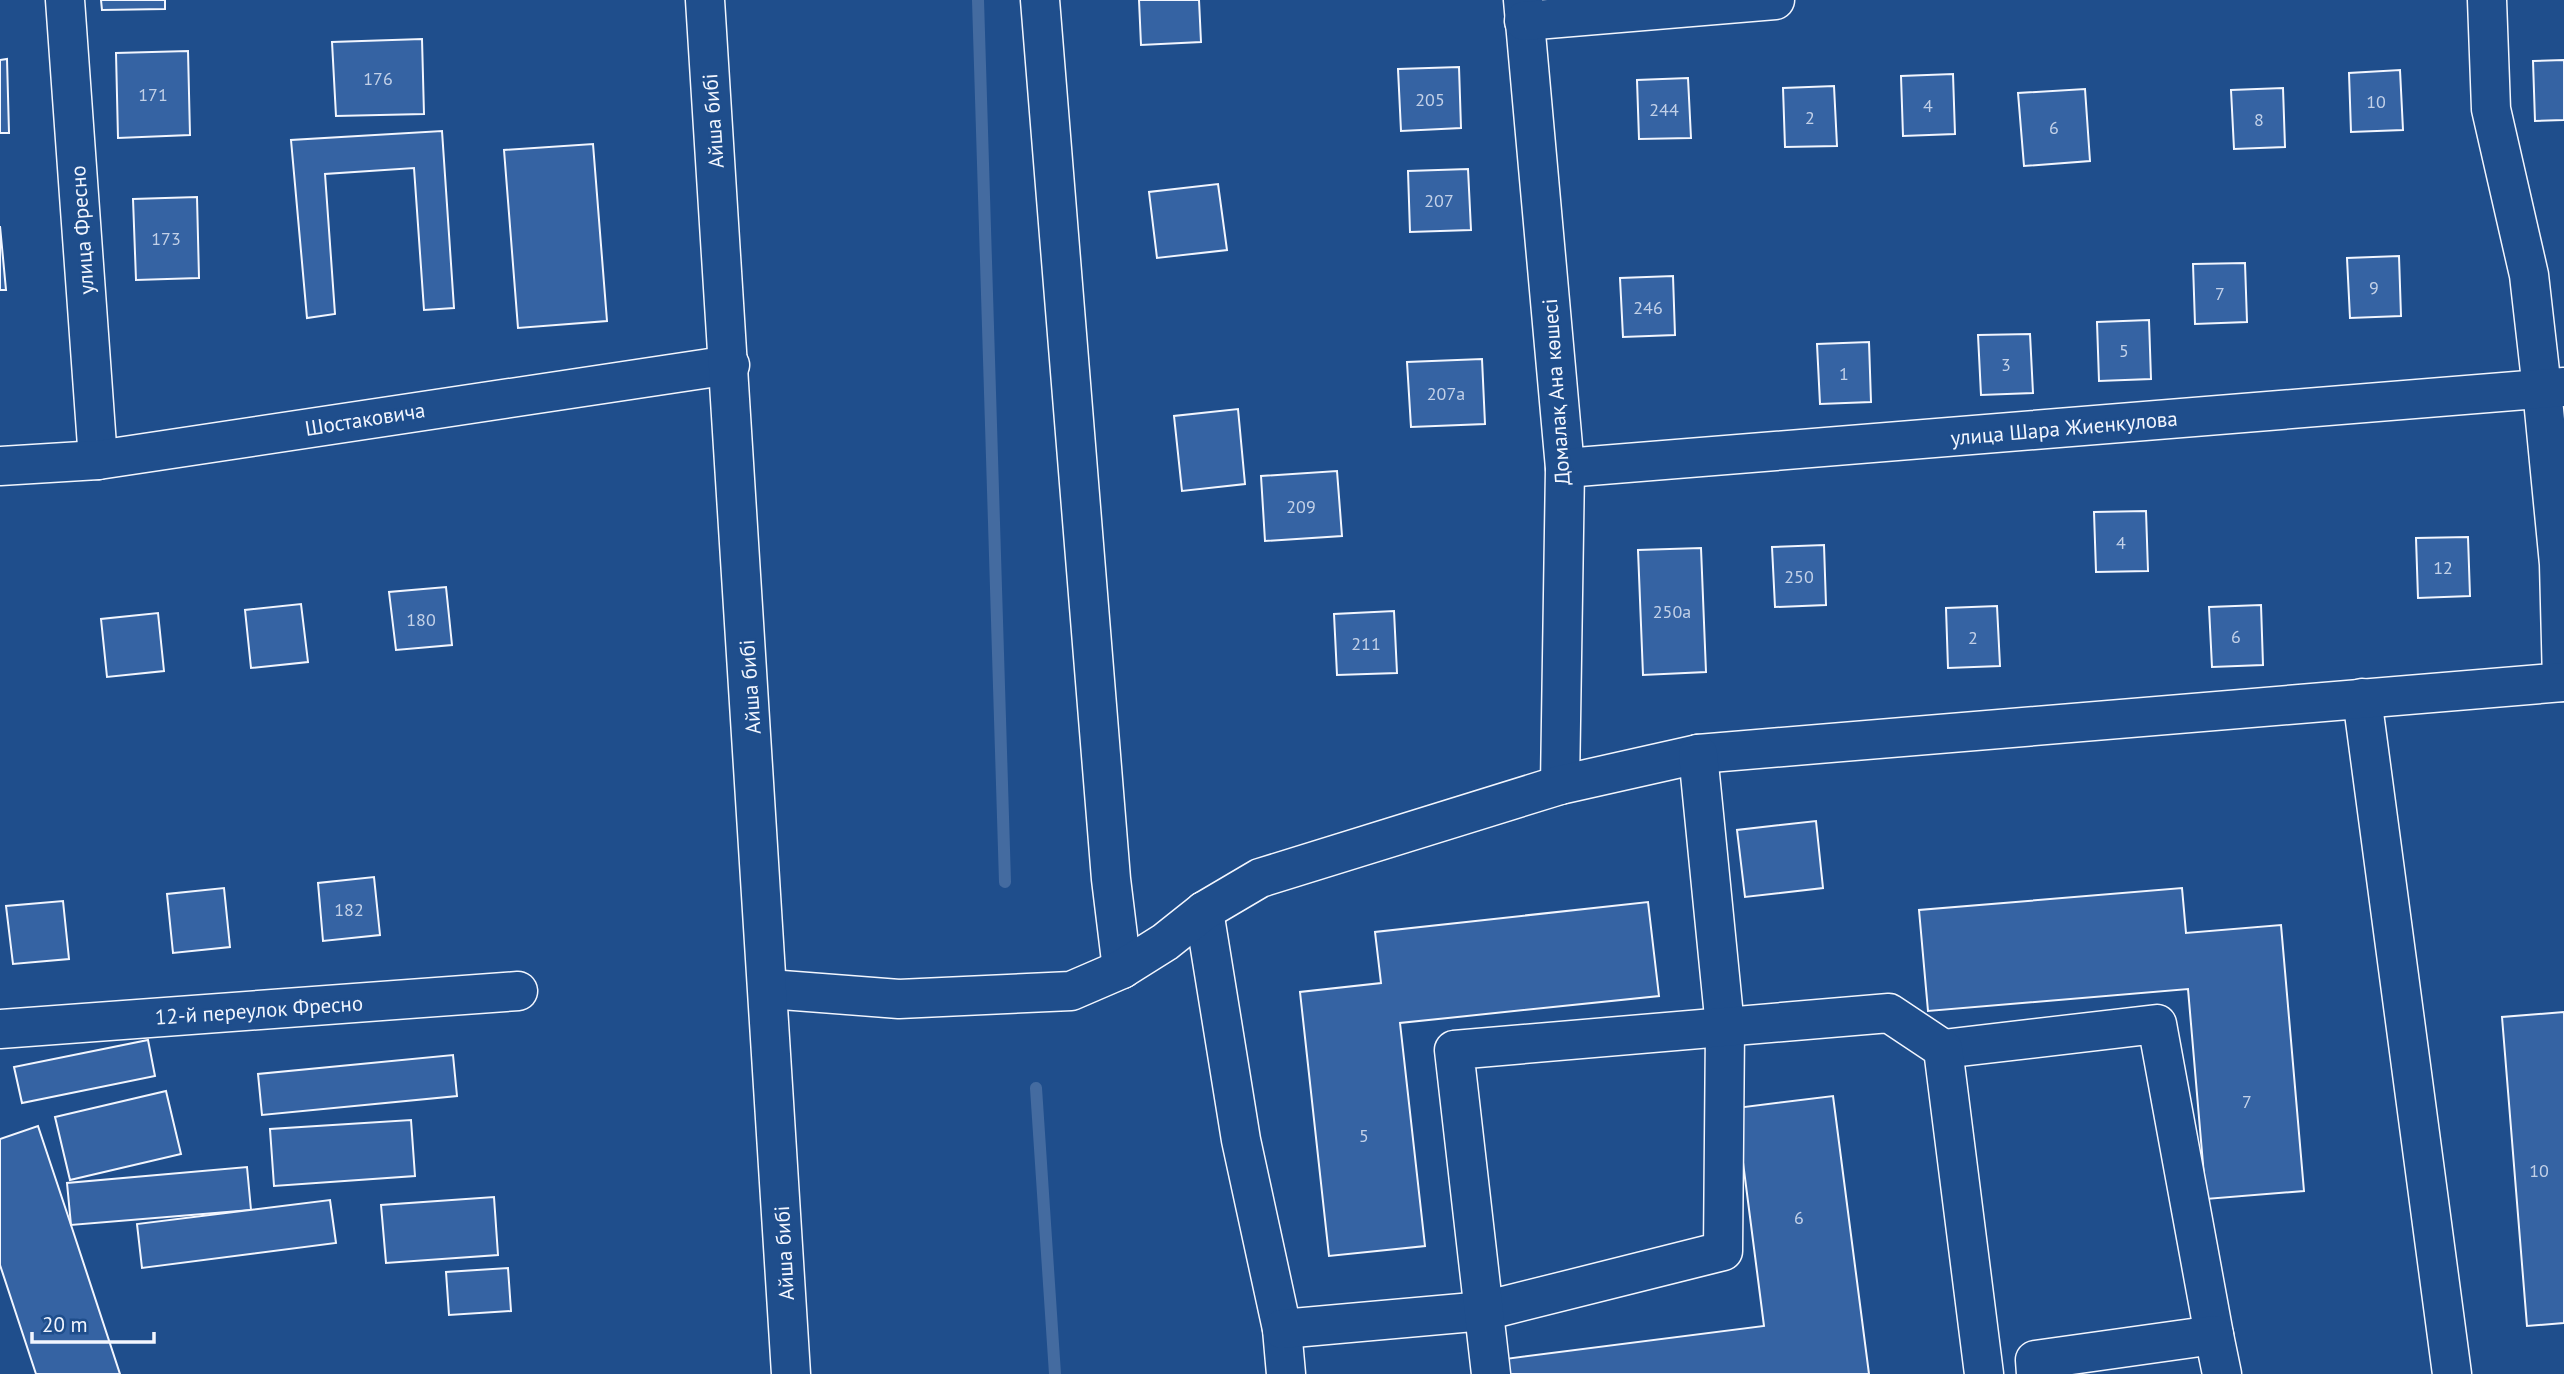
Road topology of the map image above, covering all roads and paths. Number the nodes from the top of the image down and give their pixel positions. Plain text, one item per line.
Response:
1 (65, 0) edge
2 (705, 0) edge
3 (1040, 0) edge
4 (1774, 0) edge
5 (2487, 0) edge
6 (1524, 10) edge
7 (730, 365) junction
8 (2553, 388) edge
9 (98, 460) junction
10 (0, 466) edge
11 (1565, 468) junction
12 (2563, 682) edge
13 (2362, 698) junction
14 (1698, 754) junction
15 (1560, 785) junction
16 (1204, 911) junction
17 (1122, 969) junction
18 (769, 989) junction
19 (519, 991) dead end
20 (1725, 1027) junction
21 (0, 1029) edge
22 (1943, 1049) junction
23 (1483, 1311) junction
24 (1282, 1329) junction
25 (2214, 1335) junction
26 (791, 1374) edge
27 (1286, 1374) edge
28 (1491, 1374) edge
29 (1984, 1374) edge
30 (2036, 1374) edge
31 (2222, 1374) edge
32 (2452, 1374) edge

1 - 9 street, улица Фресно
2 - 7 street, Айша бибі
3 - 17 street
4 - 6 street
5 - 8 street
6 - 11 street, Домалақ Ана көшесі
7 - 9 street, Шостаковича
7 - 18 street, Айша бибі
8 - 11 street, улица Шара Жиенкулова
8 - 12 street
9 - 10 street, Шостаковича
11 - 15 street, Домалақ Ана көшесі
12 - 13 street
13 - 14 street
13 - 32 street
14 - 15 street
14 - 20 street
15 - 16 street
16 - 17 street
16 - 24 street
17 - 18 street
18 - 26 street, Айша бибі
19 - 21 street, 12-й переулок Фресно
20 - 22 street
20 - 23 street
20 - 23 street
22 - 25 street
22 - 29 street
23 - 24 street
23 - 28 street
24 - 27 street
25 - 30 street
25 - 31 street

